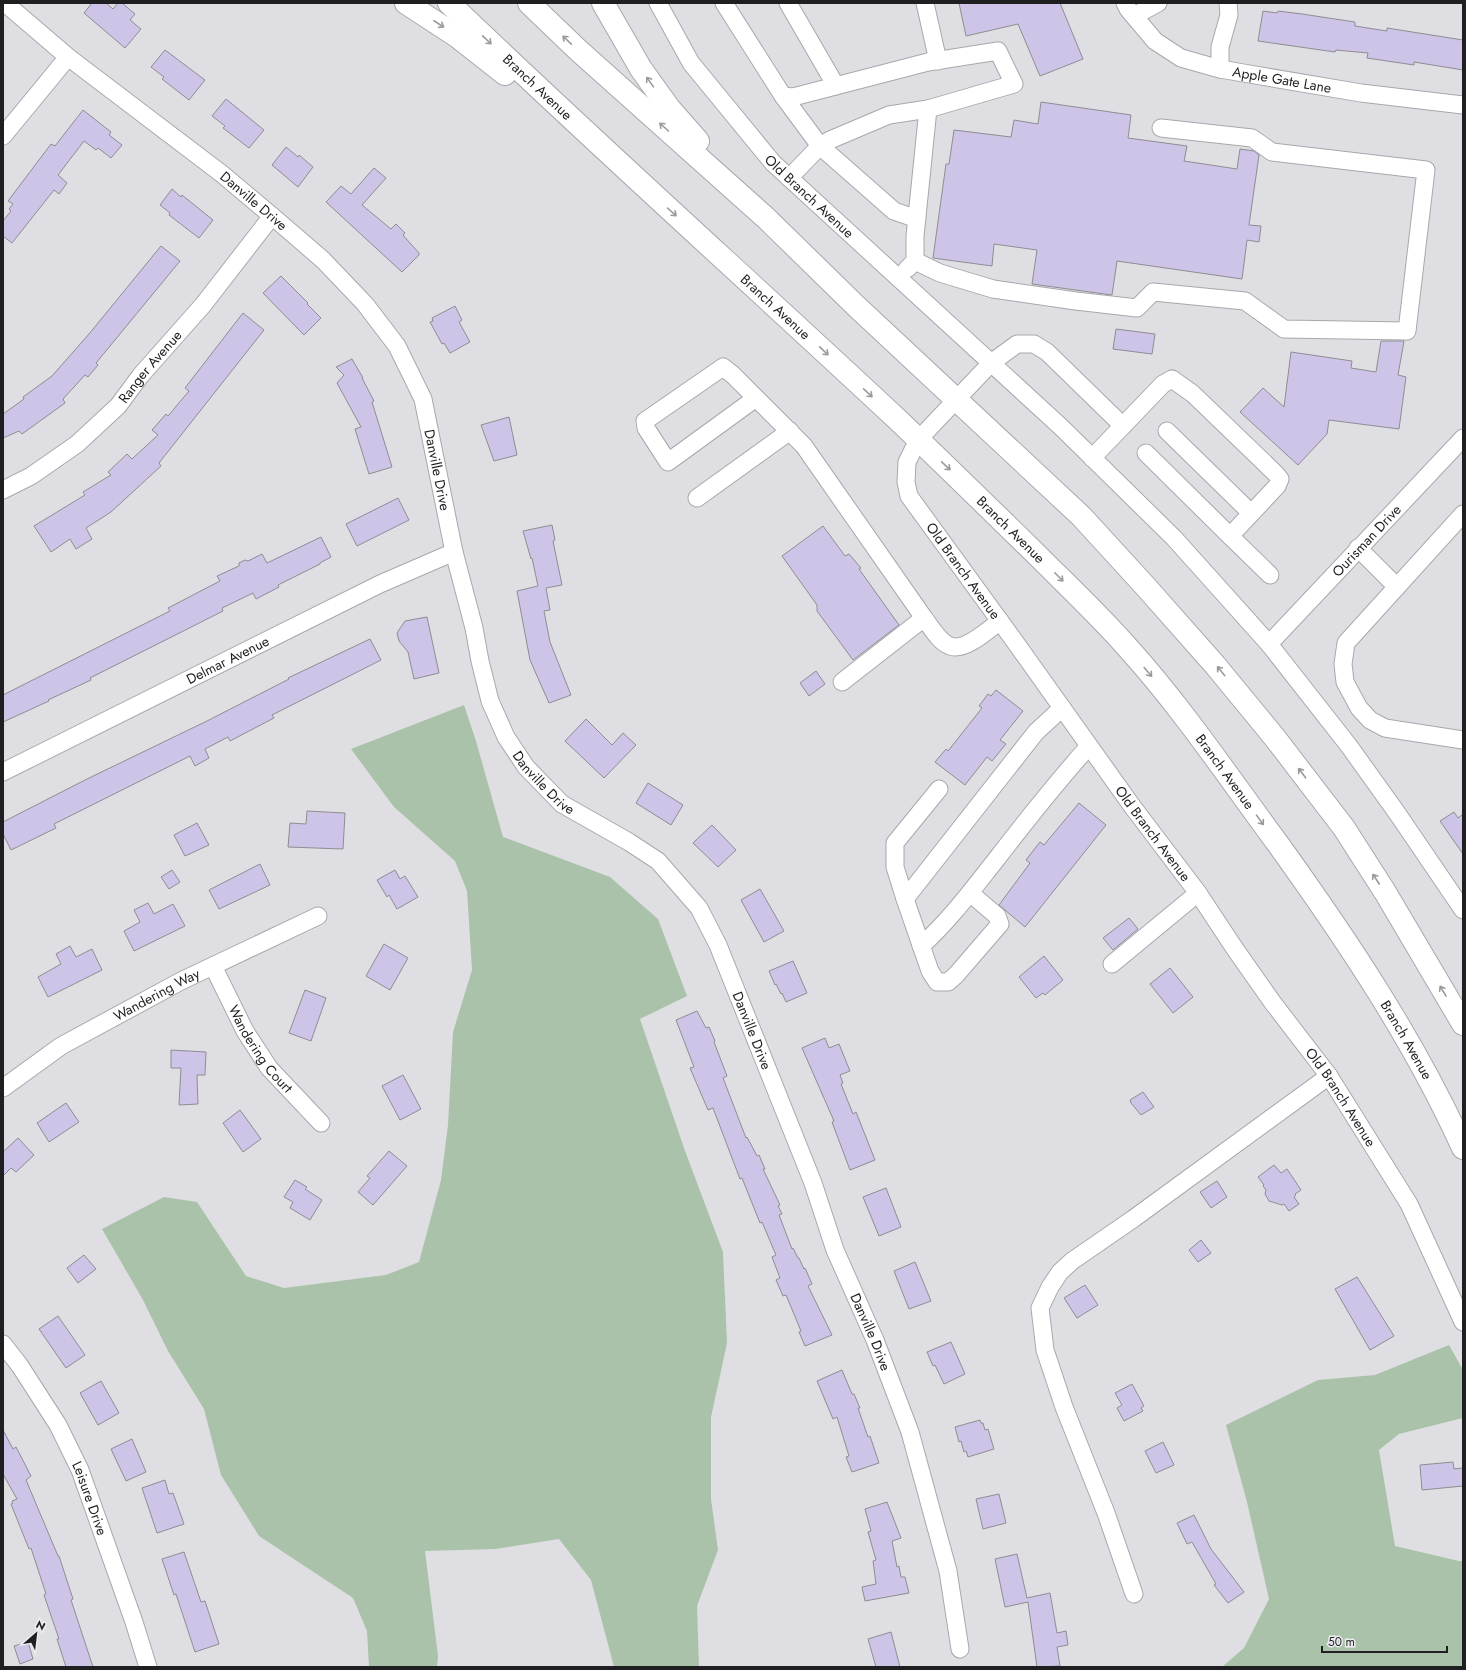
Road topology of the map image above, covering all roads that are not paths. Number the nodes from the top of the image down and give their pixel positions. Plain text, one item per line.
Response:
1 (5, 3) edge
2 (406, 3) edge
3 (449, 3) edge
4 (529, 3) edge
5 (603, 3) edge
6 (658, 3) edge
7 (724, 3) edge
8 (788, 3) edge
9 (925, 3) edge
10 (1158, 3) edge
11 (1228, 3) edge
12 (1130, 10) edge
13 (68, 57) junction
14 (938, 61) junction
15 (1220, 69) junction
16 (836, 86) junction
17 (783, 96) junction
18 (1463, 105) edge
19 (928, 109) junction
20 (1161, 128) dead end
21 (3, 136) edge
22 (820, 146) junction
23 (789, 178) junction
24 (643, 186) junction
25 (272, 216) junction
26 (766, 218) junction
27 (917, 219) junction
28 (915, 261) junction
29 (898, 278) junction
30 (991, 363) junction
31 (756, 398) junction
32 (956, 400) junction
33 (1123, 426) junction
34 (790, 431) junction
35 (1167, 431) dead end
36 (1463, 438) edge
37 (918, 440) junction
38 (1146, 453) dead end
39 (1092, 458) junction
40 (3, 490) edge
41 (697, 498) dead end
42 (1251, 513) junction
43 (1463, 514) edge
44 (1230, 536) junction
45 (1358, 548) junction
46 (454, 552) junction
47 (1270, 576) dead end
48 (1397, 587) junction
49 (924, 618) junction
50 (1000, 621) junction
51 (1269, 644) junction
52 (842, 682) dead end
53 (1062, 708) junction
54 (1463, 740) edge
55 (1089, 746) junction
56 (3, 772) edge
57 (939, 789) dead end
58 (970, 893) junction
59 (1198, 893) junction
60 (905, 899) junction
61 (1463, 910) edge
62 (318, 916) dead end
63 (922, 946) junction
64 (1112, 964) dead end
65 (213, 966) junction
66 (1463, 1024) edge
67 (1329, 1076) junction
68 (3, 1088) edge
69 (321, 1123) dead end
70 (1463, 1148) edge
71 (1463, 1322) edge
72 (3, 1344) edge
73 (1134, 1594) dead end
74 (960, 1649) dead end
75 (148, 1667) edge

1 - 13 street, Danville Drive
2 -> 24 highway
3 -> 24 highway, Branch Avenue
26 -> 4 highway
26 -> 5 highway
6 - 23 street, Old Branch Avenue
7 - 17 street
8 - 16 street
9 - 14 street
10 - 12 street
11 - 15 street
12 - 15 street, Apple Gate Lane
13 - 21 street
13 - 25 street, Danville Drive
14 - 16 street
14 - 19 street
15 - 18 street, Apple Gate Lane
16 - 17 street
17 - 22 street
19 - 22 street
19 - 27 street
20 - 28 street
22 - 23 street
22 - 27 street
23 - 29 street, Old Branch Avenue
24 -> 37 highway, Branch Avenue
25 - 40 street, Ranger Avenue
25 - 46 street, Danville Drive
26 - 32 highway
27 - 28 street
28 - 29 street
29 - 30 street, Old Branch Avenue
30 - 32 street, Old Branch Avenue
30 - 33 street
30 - 39 street, Old Branch Avenue
31 - 31 street
31 - 34 street
32 - 37 street, Old Branch Avenue
66 -> 32 highway
33 - 39 street
33 - 42 street
34 - 41 street
34 - 49 street
35 - 42 street
36 - 45 street, Ourisman Drive
37 - 50 street, Old Branch Avenue
37 -> 70 highway, Branch Avenue
38 - 44 street
39 - 51 street, Old Branch Avenue
42 - 44 street
43 - 48 street
44 - 47 street
45 - 48 street
45 - 51 street, Ourisman Drive
46 - 56 street, Delmar Avenue
46 - 74 street, Danville Drive
48 - 54 street
49 - 50 street
49 - 52 street
50 - 53 street, Old Branch Avenue
51 - 61 street, Old Branch Avenue
53 - 55 street, Old Branch Avenue
53 - 60 street
55 - 58 street
55 - 59 street, Old Branch Avenue
57 - 60 street
58 - 63 street
58 - 63 street
59 - 64 street
59 - 67 street, Old Branch Avenue
60 - 63 street
62 - 65 street, Wandering Way
65 - 68 street, Wandering Way
65 - 69 street, Wandering Court
67 - 71 street, Old Branch Avenue
67 - 73 street
72 - 75 street, Leisure Drive

